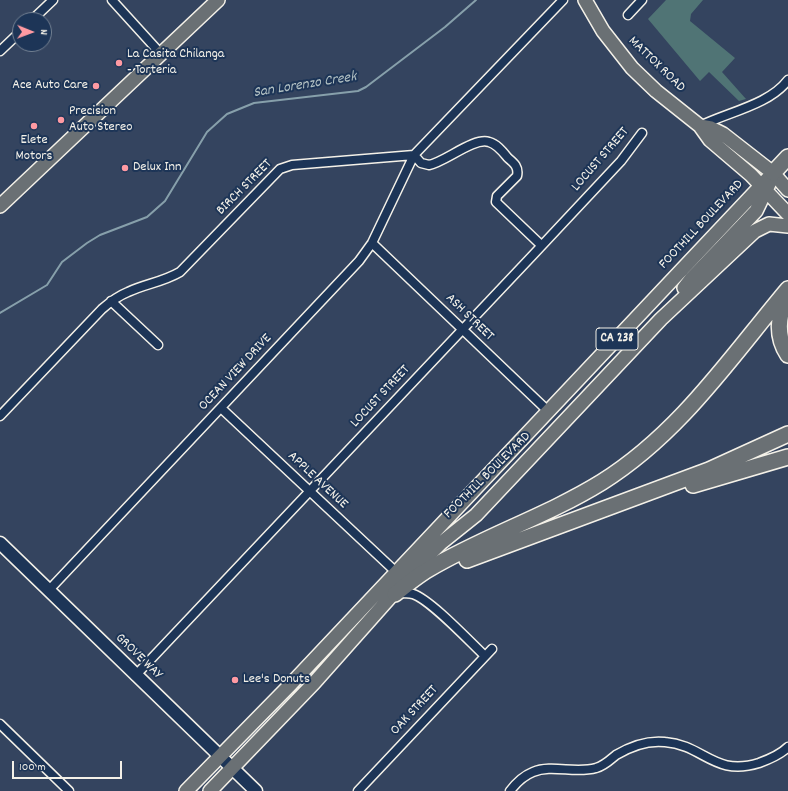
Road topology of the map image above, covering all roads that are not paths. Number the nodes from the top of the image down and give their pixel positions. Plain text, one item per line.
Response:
1 (53, 0) edge
2 (112, 0) edge
3 (217, 0) edge
4 (563, 0) edge
5 (585, 0) edge
6 (642, 0) edge
7 (40, 12) edge
8 (628, 15) dead end
9 (12, 40) edge
10 (0, 51) edge
11 (161, 54) junction
12 (788, 80) edge
13 (700, 126) junction
14 (642, 133) dead end
15 (414, 156) junction
16 (788, 157) edge
17 (773, 173) junction
18 (764, 189) junction
19 (788, 190) edge
20 (0, 205) edge
21 (788, 214) edge
22 (788, 226) edge
23 (372, 243) junction
24 (541, 245) junction
25 (788, 289) edge
26 (788, 297) edge
27 (111, 301) junction
28 (678, 303) junction
29 (462, 328) junction
30 (158, 345) dead end
31 (788, 355) edge
32 (221, 408) junction
33 (548, 411) junction
34 (0, 416) edge
35 (788, 434) edge
36 (788, 457) edge
37 (310, 492) junction
38 (543, 531) junction
39 (0, 543) edge
40 (396, 572) junction
41 (49, 590) junction
42 (395, 594) junction
43 (492, 649) dead end
44 (485, 656) junction
45 (135, 676) junction
46 (0, 724) edge
47 (788, 747) edge
48 (220, 755) junction
49 (232, 768) junction
50 (69, 791) edge
51 (186, 791) edge
52 (210, 791) edge
53 (256, 791) edge
54 (358, 791) edge
55 (510, 791) edge

1 - 7 street
2 - 11 street
3 - 11 main road
4 - 15 street
5 - 13 main road, MATTOX ROAD
6 - 8 street
9 - 10 street
11 - 20 main road
12 - 13 street
13 - 17 main road
13 - 18 main road
14 - 24 street, LOCUST STREET
15 - 23 street, OCEAN VIEW DRIVE
15 - 24 street
15 - 27 street, BIRCH STREET
16 - 17 highway, CA 238
17 - 18 main road, CA 238
17 - 19 main road
18 - 21 main road
18 - 28 main road, FOOTHILL BOULEVARD
18 - 33 main road, FOOTHILL BOULEVARD / CA 238
22 - 28 main road
23 - 29 street, ASH STREET
23 - 32 street, OCEAN VIEW DRIVE
24 - 29 street, LOCUST STREET
25 - 42 highway
26 - 31 highway
27 - 30 street
27 - 34 street, BIRCH STREET
28 - 42 main road, FOOTHILL BOULEVARD
29 - 33 street, ASH STREET
29 - 37 street, LOCUST STREET
32 - 37 street, APPLE AVENUE
32 - 41 street, OCEAN VIEW DRIVE
33 - 40 main road, FOOTHILL BOULEVARD / CA 238
35 - 38 highway
36 - 38 highway
37 - 40 street, APPLE AVENUE
37 - 45 street, LOCUST STREET
38 - 42 highway
39 - 41 main road, GROVE WAY
40 - 48 main road, FOOTHILL BOULEVARD
41 - 45 main road, GROVE WAY
42 - 44 street
42 - 49 main road, FOOTHILL BOULEVARD
43 - 44 street, OAK STREET
44 - 54 street, OAK STREET
45 - 48 main road, GROVE WAY
46 - 50 street
47 - 55 street
48 - 49 main road, GROVE WAY
48 - 51 main road, FOOTHILL BOULEVARD
49 - 52 main road, FOOTHILL BOULEVARD
49 - 53 main road, GROVE WAY

